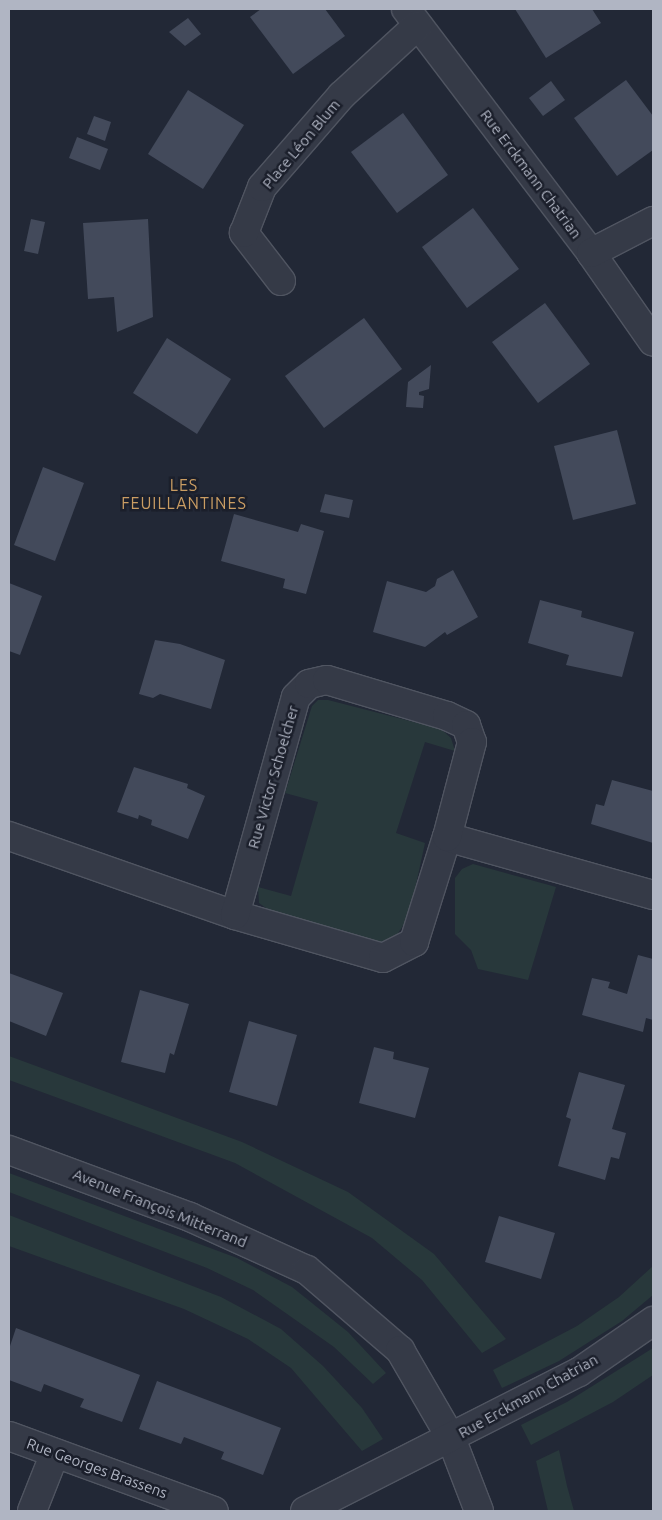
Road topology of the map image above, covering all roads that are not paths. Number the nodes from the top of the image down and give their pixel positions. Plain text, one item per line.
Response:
1 (412, 17) edge
2 (653, 221) edge
3 (591, 253) junction
4 (281, 281) dead end
5 (653, 342) edge
6 (9, 836) edge
7 (447, 838) junction
8 (653, 895) edge
9 (235, 915) junction
10 (9, 1150) edge
11 (653, 1321) edge
12 (9, 1436) edge
13 (451, 1438) junction
14 (54, 1453) junction
15 (32, 1511) edge
16 (214, 1511) edge
17 (305, 1511) edge
18 (479, 1511) edge

1 - 3 street, Rue Erckmann Chatrian
1 - 4 street, Place Léon Blum
2 - 3 street
3 - 5 street, Rue Erckmann Chatrian
6 - 9 street, Rue Victor Schoelcher
7 - 8 street
7 - 9 street, Rue Victor Schoelcher
7 - 9 street, Rue Victor Schoelcher
10 - 13 street, Avenue François Mitterrand
11 - 13 street, Rue Erckmann Chatrian
12 - 14 street, Rue Georges Brassens
13 - 17 street
13 - 18 street, Avenue François Mitterrand
14 - 15 street
14 - 16 street, Rue Georges Brassens

